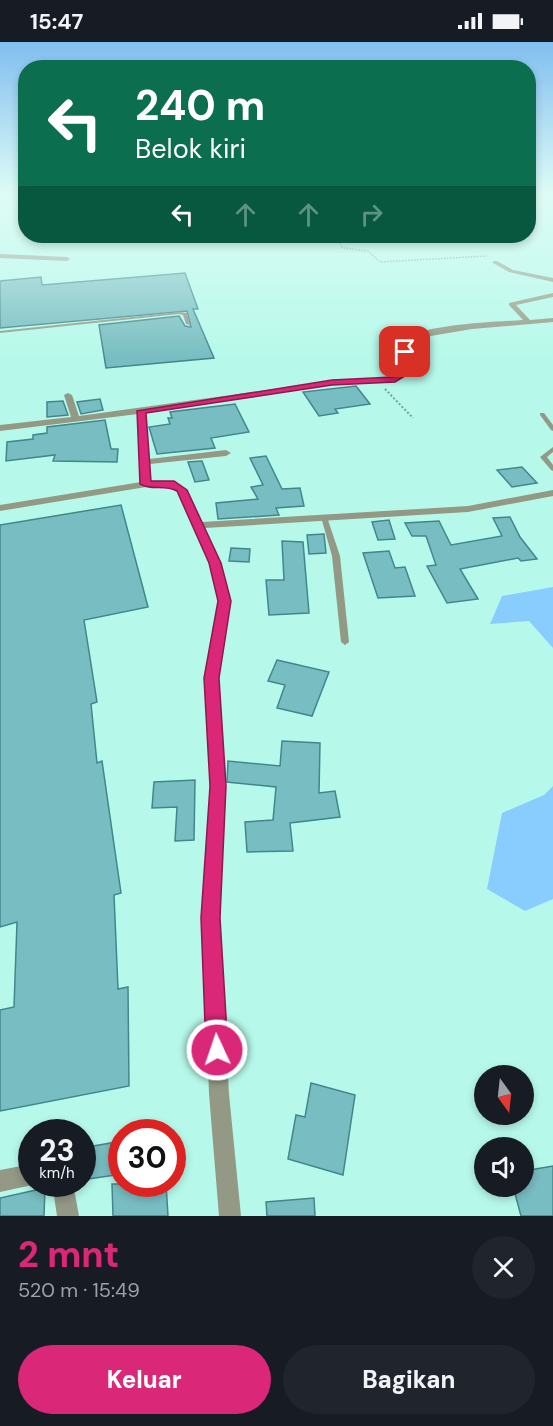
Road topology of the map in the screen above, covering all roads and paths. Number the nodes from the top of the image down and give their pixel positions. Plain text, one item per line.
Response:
1 (358, 250) edge
2 (0, 256) edge
3 (67, 259) dead end
4 (495, 262) joint
5 (553, 280) edge
6 (553, 295) edge
7 (553, 320) edge
8 (529, 322) junction
9 (188, 324) dead end
10 (0, 332) edge
11 (375, 380) junction
12 (68, 395) dead end
13 (142, 411) junction
14 (542, 414) dead end
15 (75, 417) junction
16 (413, 417) dead end
17 (0, 428) edge
18 (553, 429) edge
19 (553, 449) edge
20 (226, 453) dead end
21 (145, 462) junction
22 (553, 469) edge
23 (146, 484) junction
24 (553, 493) edge
25 (0, 508) edge
26 (324, 517) junction
27 (199, 525) junction
28 (345, 642) dead end
29 (18, 1177) edge
30 (0, 1180) edge
31 (65, 1197) edge
32 (68, 1216) edge
33 (230, 1216) edge

1 - 4 path
2 - 3 street
4 - 5 street
6 - 8 street
7 - 8 street
8 - 11 street
9 - 10 lane
11 - 13 street
11 - 16 path
12 - 15 street
13 - 15 street
13 - 21 street
14 - 18 lane
15 - 17 street
19 - 22 lane
20 - 21 street
21 - 23 street
23 - 25 street
23 - 27 street
24 - 26 street
26 - 27 street
26 - 28 lane
27 - 33 street
29 - 30 street
31 - 32 street

